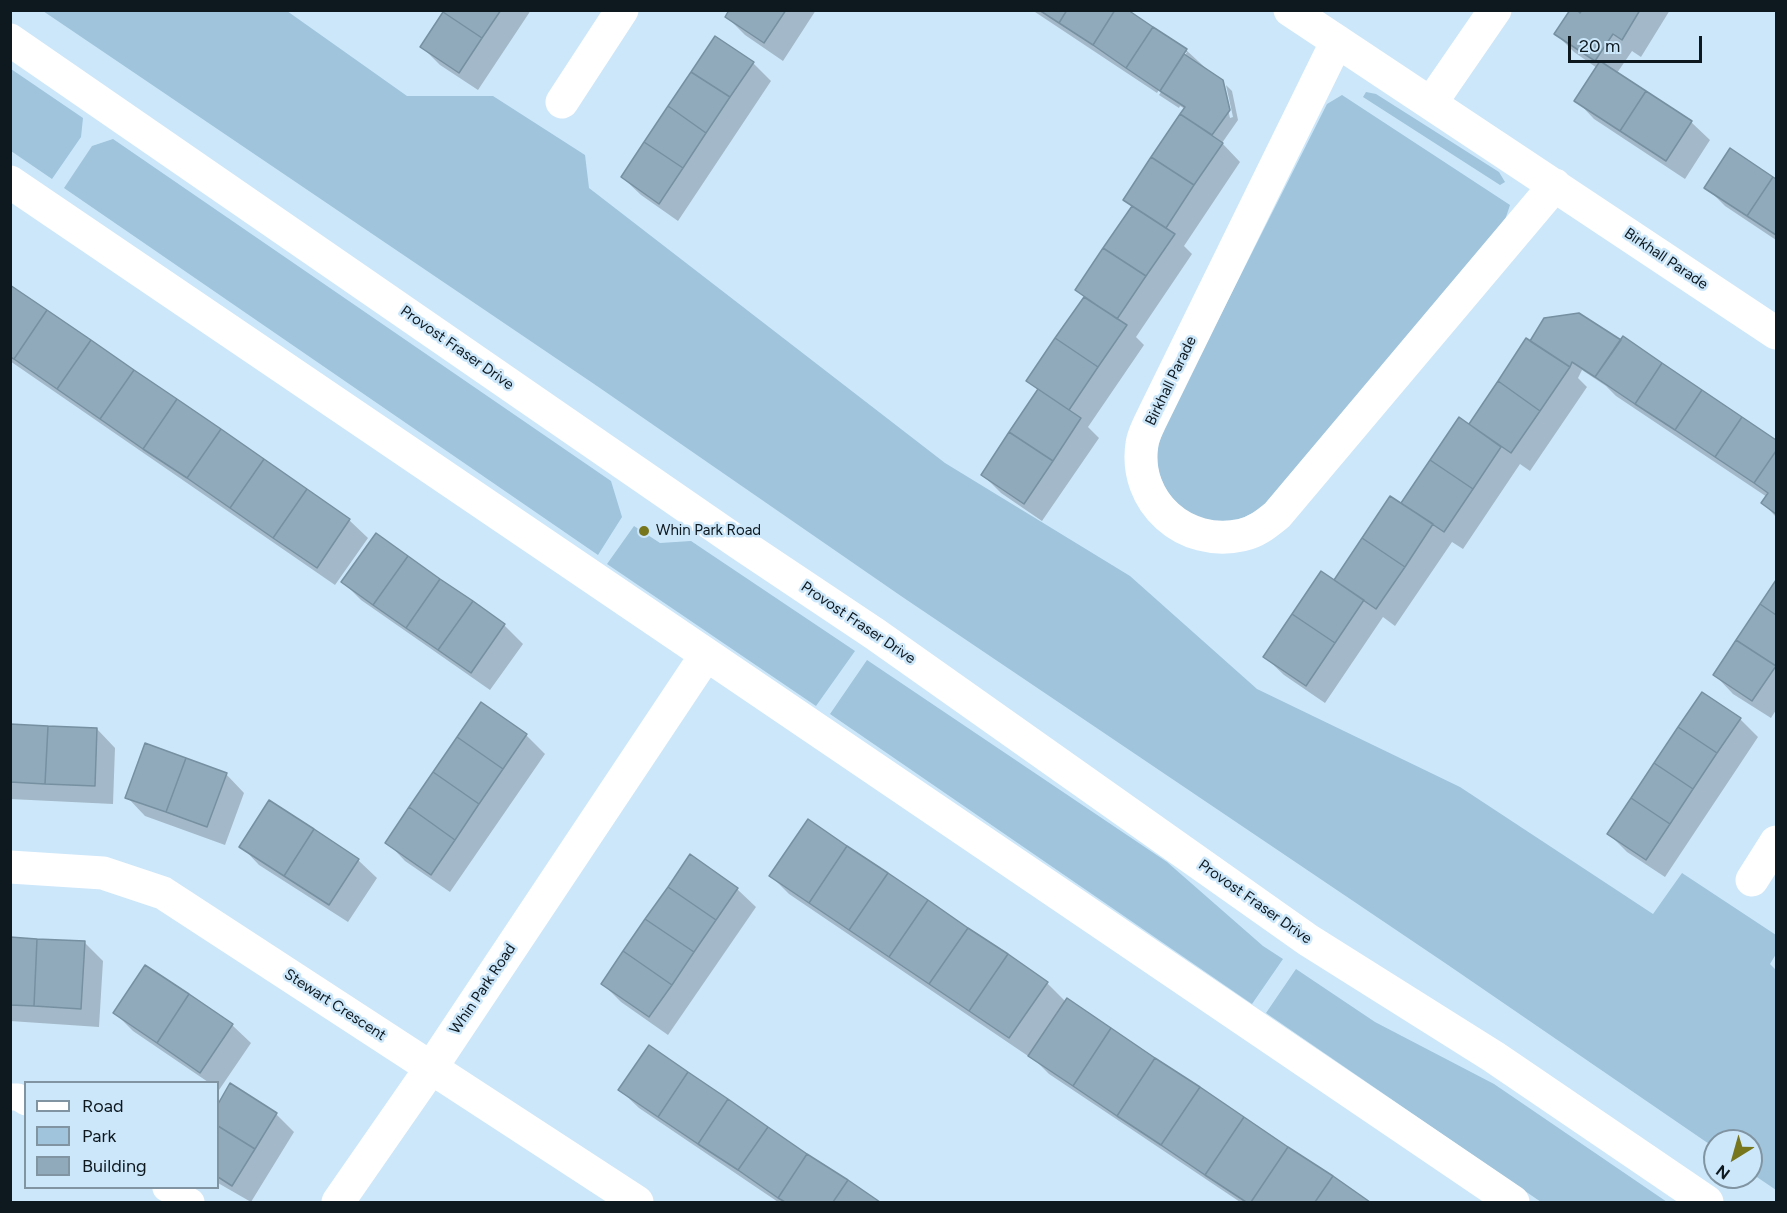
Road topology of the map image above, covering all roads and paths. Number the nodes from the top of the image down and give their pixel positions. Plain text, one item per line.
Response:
1 (622, 10) edge
2 (1290, 10) edge
3 (1495, 10) edge
4 (10, 40) edge
5 (1337, 41) junction
6 (562, 102) dead end
7 (1431, 102) junction
8 (10, 182) edge
9 (1555, 185) junction
10 (1776, 333) edge
11 (706, 655) junction
12 (1776, 842) edge
13 (10, 867) edge
14 (1752, 880) dead end
15 (431, 1068) junction
16 (10, 1096) edge
17 (24, 1101) edge
18 (168, 1189) edge
19 (190, 1203) edge
20 (338, 1203) edge
21 (637, 1203) edge
22 (1513, 1203) edge
23 (1707, 1203) edge

1 - 6 street
2 - 5 street, Birkhall Parade
3 - 7 street
4 - 23 street, Provost Fraser Drive
5 - 7 street, Birkhall Parade
5 - 9 street, Birkhall Parade
7 - 9 street, Birkhall Parade
8 - 11 street
9 - 10 street, Birkhall Parade
11 - 15 street, Whin Park Road
11 - 22 street
12 - 14 street
13 - 15 street, Stewart Crescent
15 - 20 street, Whin Park Road
15 - 21 street, Stewart Crescent
16 - 17 lane
18 - 19 lane

